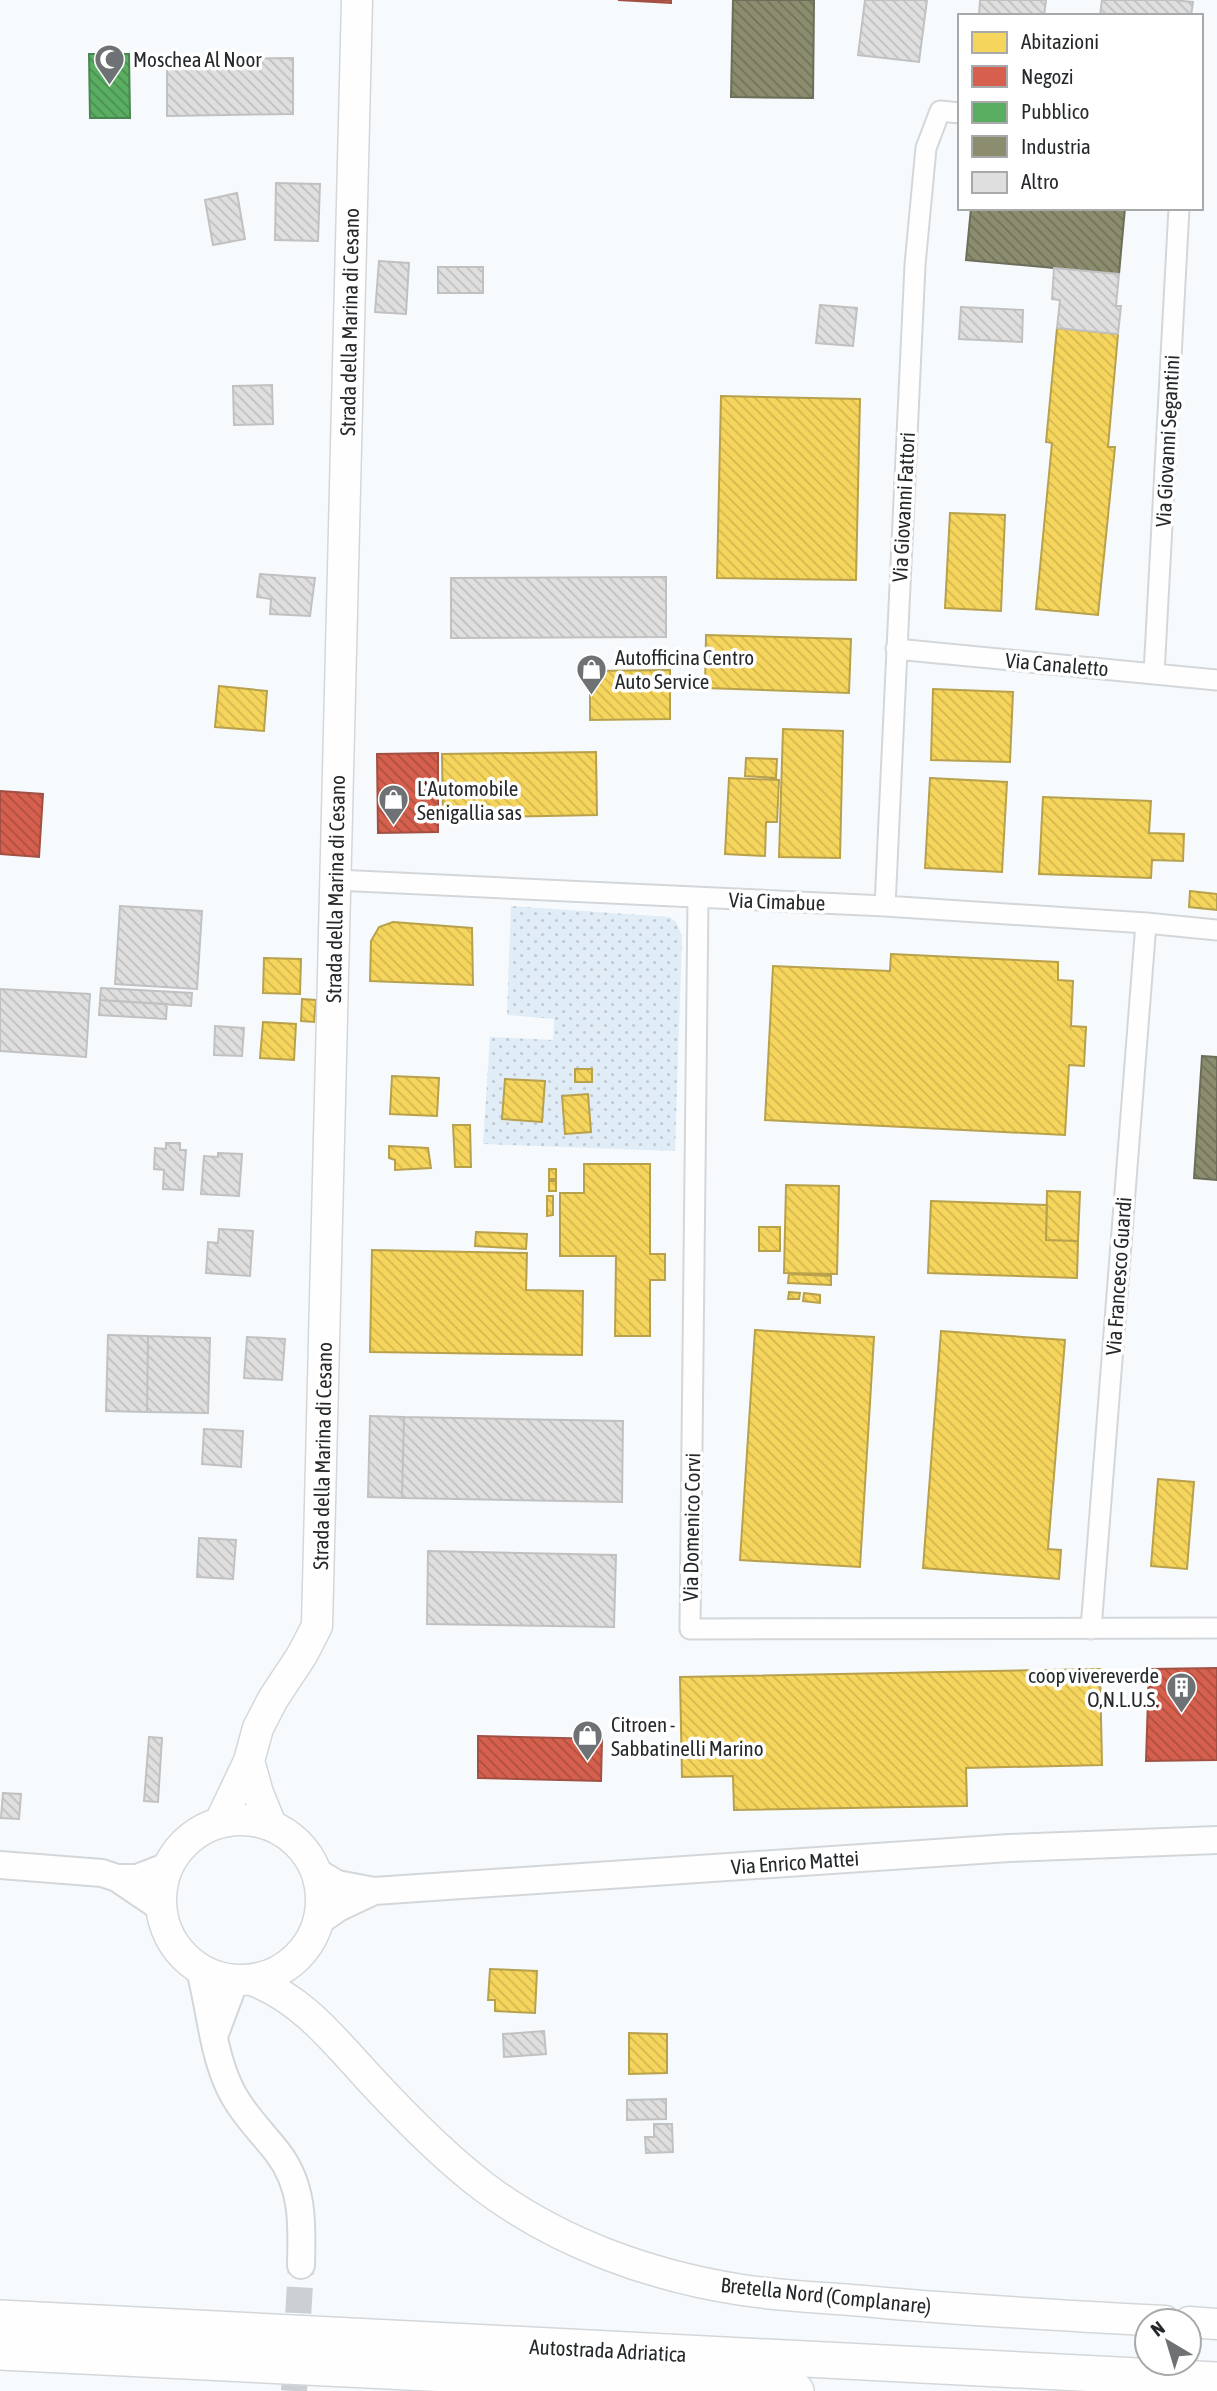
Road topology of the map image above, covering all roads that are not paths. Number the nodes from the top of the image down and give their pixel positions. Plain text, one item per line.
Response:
1 (357, 0) edge
2 (958, 113) edge
3 (1179, 210) edge
4 (896, 649) junction
5 (1154, 674) junction
6 (1217, 680) edge
7 (335, 880) junction
8 (698, 898) junction
9 (886, 906) junction
10 (1146, 923) junction
11 (1217, 930) edge
12 (1217, 1628) edge
13 (1091, 1629) junction
14 (250, 1761) junction
15 (220, 1822) junction
16 (271, 1825) junction
17 (1217, 1840) edge
18 (0, 1865) edge
19 (168, 1866) junction
20 (317, 1872) junction
21 (117, 1878) junction
22 (374, 1891) junction
23 (160, 1908) junction
24 (313, 1934) junction
25 (200, 1970) junction
26 (243, 1980) junction
27 (323, 2026) junction
28 (215, 2036) junction
29 (301, 2265) tunnel mouth
30 (0, 2318) edge
31 (1133, 2319) edge
32 (0, 2352) edge
33 (1217, 2380) edge
34 (796, 2391) edge

1 - 7 main road, Strada della Marina di Cesano
2 - 4 street, Via Giovanni Fattori
3 - 5 street, Via Giovanni Segantini
4 - 5 street, Via Canaletto
4 - 9 street, Via Giovanni Fattori
5 - 6 street, Via Canaletto
7 - 8 street, Via Cimabue
7 - 14 main road, Strada della Marina di Cesano
8 - 9 street, Via Cimabue
8 - 13 street, Via Domenico Corvi
9 - 10 street, Via Cimabue
10 - 11 street, Via Cimabue
10 - 13 street, Via Francesco Guardi
12 - 13 street, Via Domenico Corvi
14 - 15 main road, Strada della Marina di Cesano
14 - 16 main road, Strada della Marina di Cesano
15 - 16 main road
15 - 19 main road
16 - 20 main road
17 - 22 street, Via Enrico Mattei
18 - 21 street
19 - 21 street
19 - 23 main road
20 - 22 street, Via Enrico Mattei
20 - 24 main road
21 - 23 street
22 - 24 street, Via Enrico Mattei
23 - 25 main road
24 - 26 main road
24 - 27 main road, Bretella Nord (Complanare)
25 - 26 main road
25 - 28 street
26 - 27 main road, Bretella Nord (Complanare)
26 - 28 street
27 - 31 main road, Bretella Nord (Complanare)
28 - 29 street
30 - 33 highway, Autostrada Adriatica
32 - 34 highway, Autostrada Adriatica

